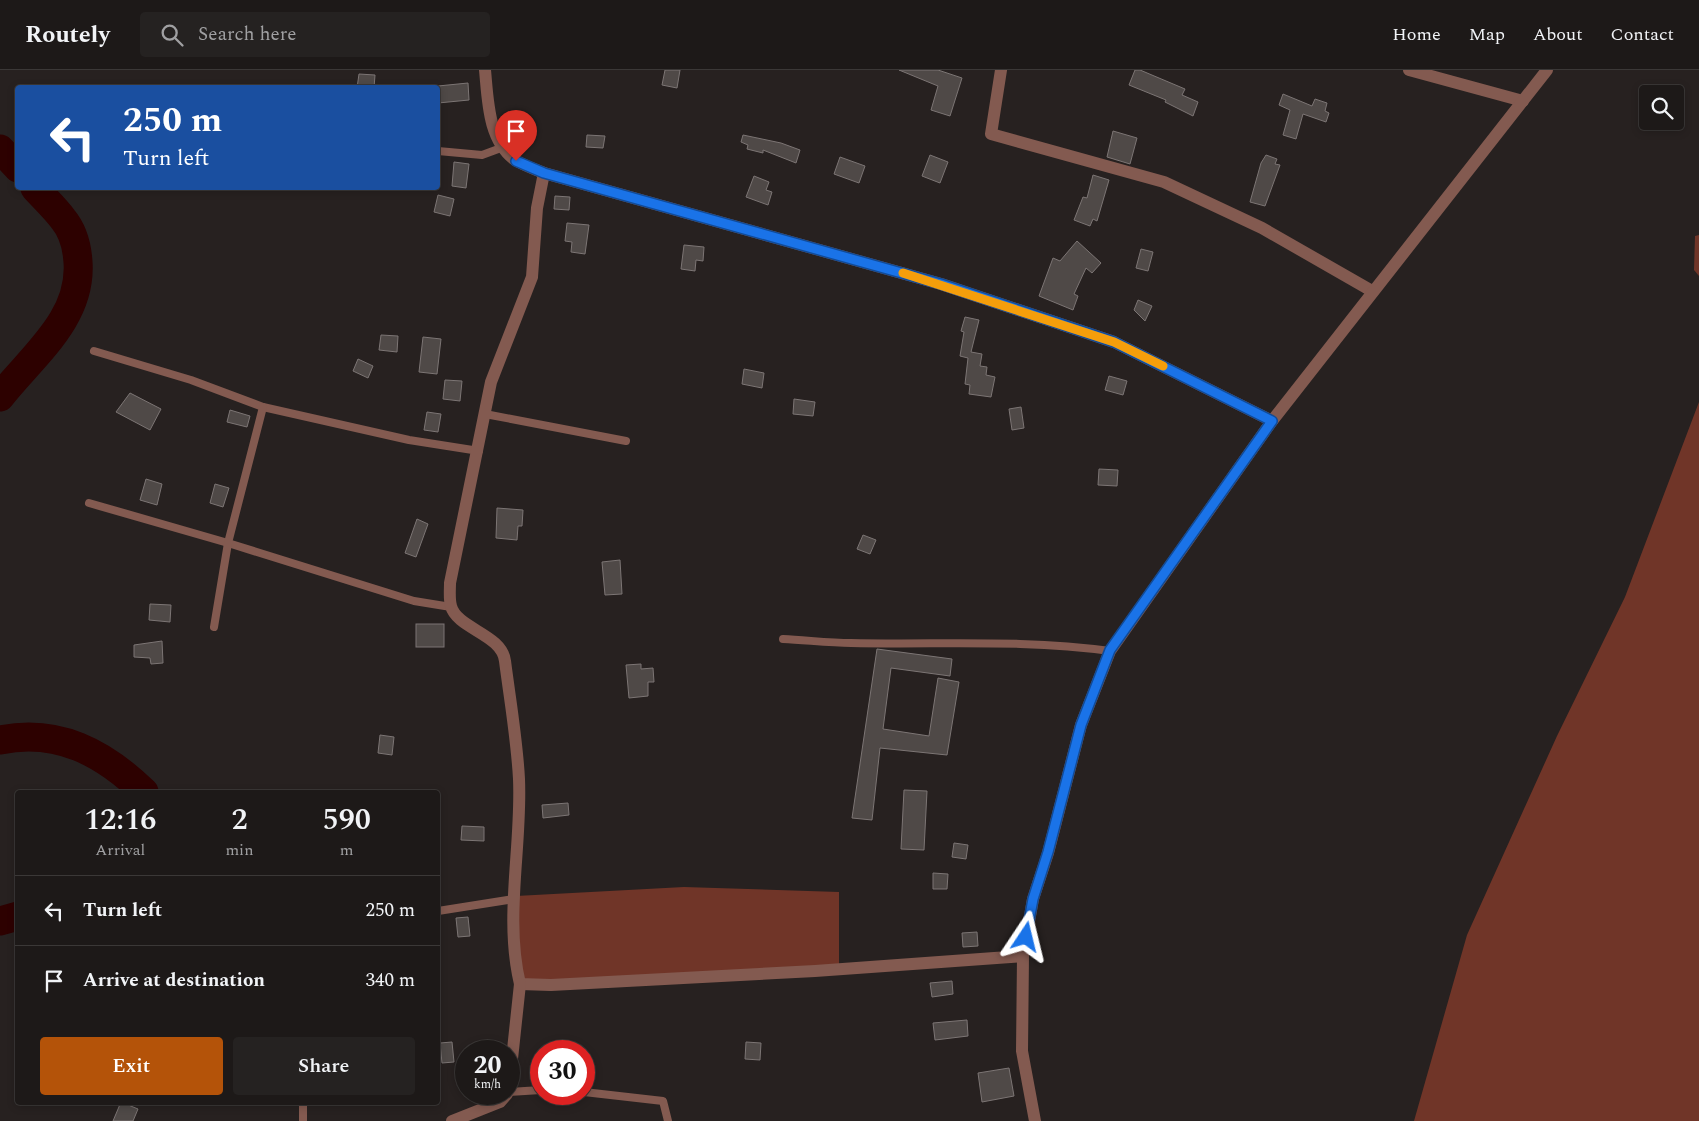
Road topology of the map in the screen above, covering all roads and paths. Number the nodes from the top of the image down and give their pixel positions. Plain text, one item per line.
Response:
1 (485, 70) edge
2 (1001, 70) edge
3 (1409, 70) edge
4 (1547, 70) edge
5 (1523, 101) junction
6 (501, 148) junction
7 (440, 151) edge
8 (544, 173) junction
9 (1372, 291) junction
10 (94, 351) dead end
11 (263, 407) junction
12 (485, 414) junction
13 (1272, 421) junction
14 (626, 441) dead end
15 (479, 451) junction
16 (88, 503) dead end
17 (228, 543) junction
18 (451, 607) junction
19 (214, 627) dead end
20 (783, 639) dead end
21 (1110, 650) junction
22 (514, 898) junction
23 (440, 910) edge
24 (1023, 956) junction
25 (520, 984) junction
26 (514, 1040) edge
27 (595, 1093) edge
28 (303, 1105) edge
29 (492, 1105) edge
30 (303, 1121) edge
31 (452, 1121) edge
32 (668, 1121) edge
33 (1035, 1121) edge

1 - 6 street
2 - 9 street
3 - 5 street
4 - 5 street
5 - 9 street
6 - 7 lane
6 - 8 street
8 - 12 street
8 - 13 street
9 - 13 street
10 - 11 lane
11 - 15 lane
11 - 17 lane
12 - 14 lane
12 - 15 street
13 - 21 street
15 - 18 street
16 - 17 lane
17 - 18 lane
17 - 19 lane
18 - 22 street
20 - 21 lane
21 - 24 street
22 - 23 lane
22 - 25 street
24 - 25 street
24 - 33 street
25 - 26 street
27 - 32 lane
28 - 30 lane
29 - 31 street

